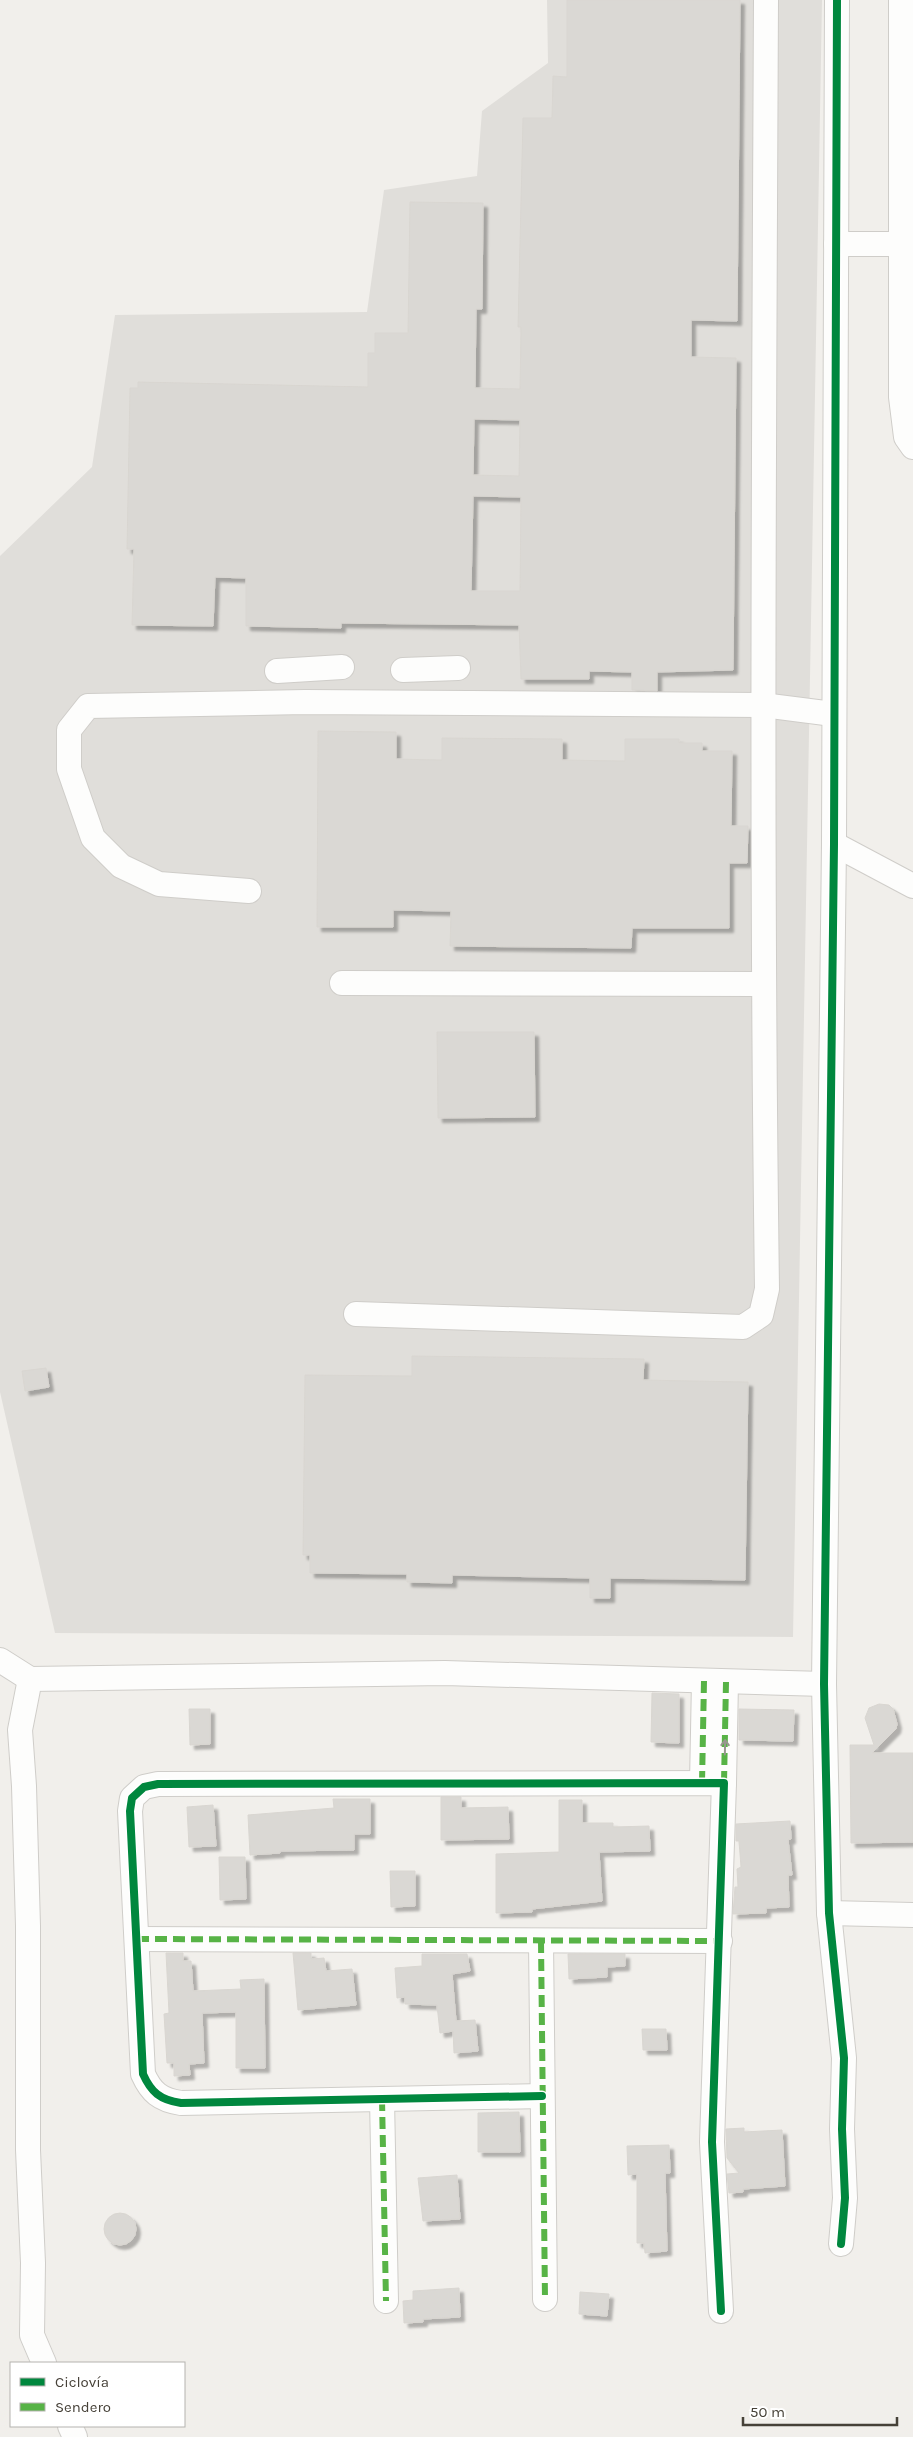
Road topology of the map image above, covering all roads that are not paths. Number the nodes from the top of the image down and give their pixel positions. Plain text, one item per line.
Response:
1 (766, 0) edge
2 (837, 0) edge
3 (901, 0) edge
4 (836, 244) junction
5 (901, 244) junction
6 (907, 360) edge
7 (913, 447) edge
8 (342, 667) dead end
9 (434, 668) junction
10 (458, 668) dead end
11 (304, 670) junction
12 (402, 670) dead end
13 (277, 671) dead end
14 (305, 702) junction
15 (434, 703) junction
16 (762, 705) junction
17 (833, 714) junction
18 (834, 844) junction
19 (913, 886) edge
20 (249, 891) dead end
21 (342, 982) dead end
22 (763, 984) junction
23 (356, 1314) dead end
24 (0, 1660) edge
25 (30, 1679) junction
26 (715, 1682) junction
27 (824, 1684) junction
28 (713, 1783) junction
29 (829, 1913) junction
30 (913, 1915) edge
31 (137, 1939) junction
32 (541, 1941) junction
33 (720, 1941) junction
34 (542, 2096) junction
35 (382, 2099) junction
36 (841, 2244) dead end
37 (545, 2299) dead end
38 (386, 2301) dead end
39 (721, 2311) dead end
40 (44, 2362) edge

1 - 16 street
2 - 4 street
3 - 5 street
4 - 5 street
4 - 17 street
5 - 6 street
6 - 7 street
8 - 11 street
9 - 10 street
9 - 12 street
9 - 15 street
11 - 13 street
11 - 14 street
14 - 15 street
14 - 20 street
15 - 16 street
16 - 17 street
16 - 22 street
17 - 18 street
18 - 19 street
18 - 27 street
21 - 22 street
22 - 23 street
24 - 25 street
25 - 26 street
25 - 40 street
26 - 27 street
26 - 28 street
27 - 29 street
28 - 31 street
28 - 33 street
29 - 30 street
29 - 36 street
31 - 32 street
31 - 35 street
32 - 33 street
32 - 34 street
33 - 39 street
34 - 35 street
34 - 37 street
35 - 38 street

